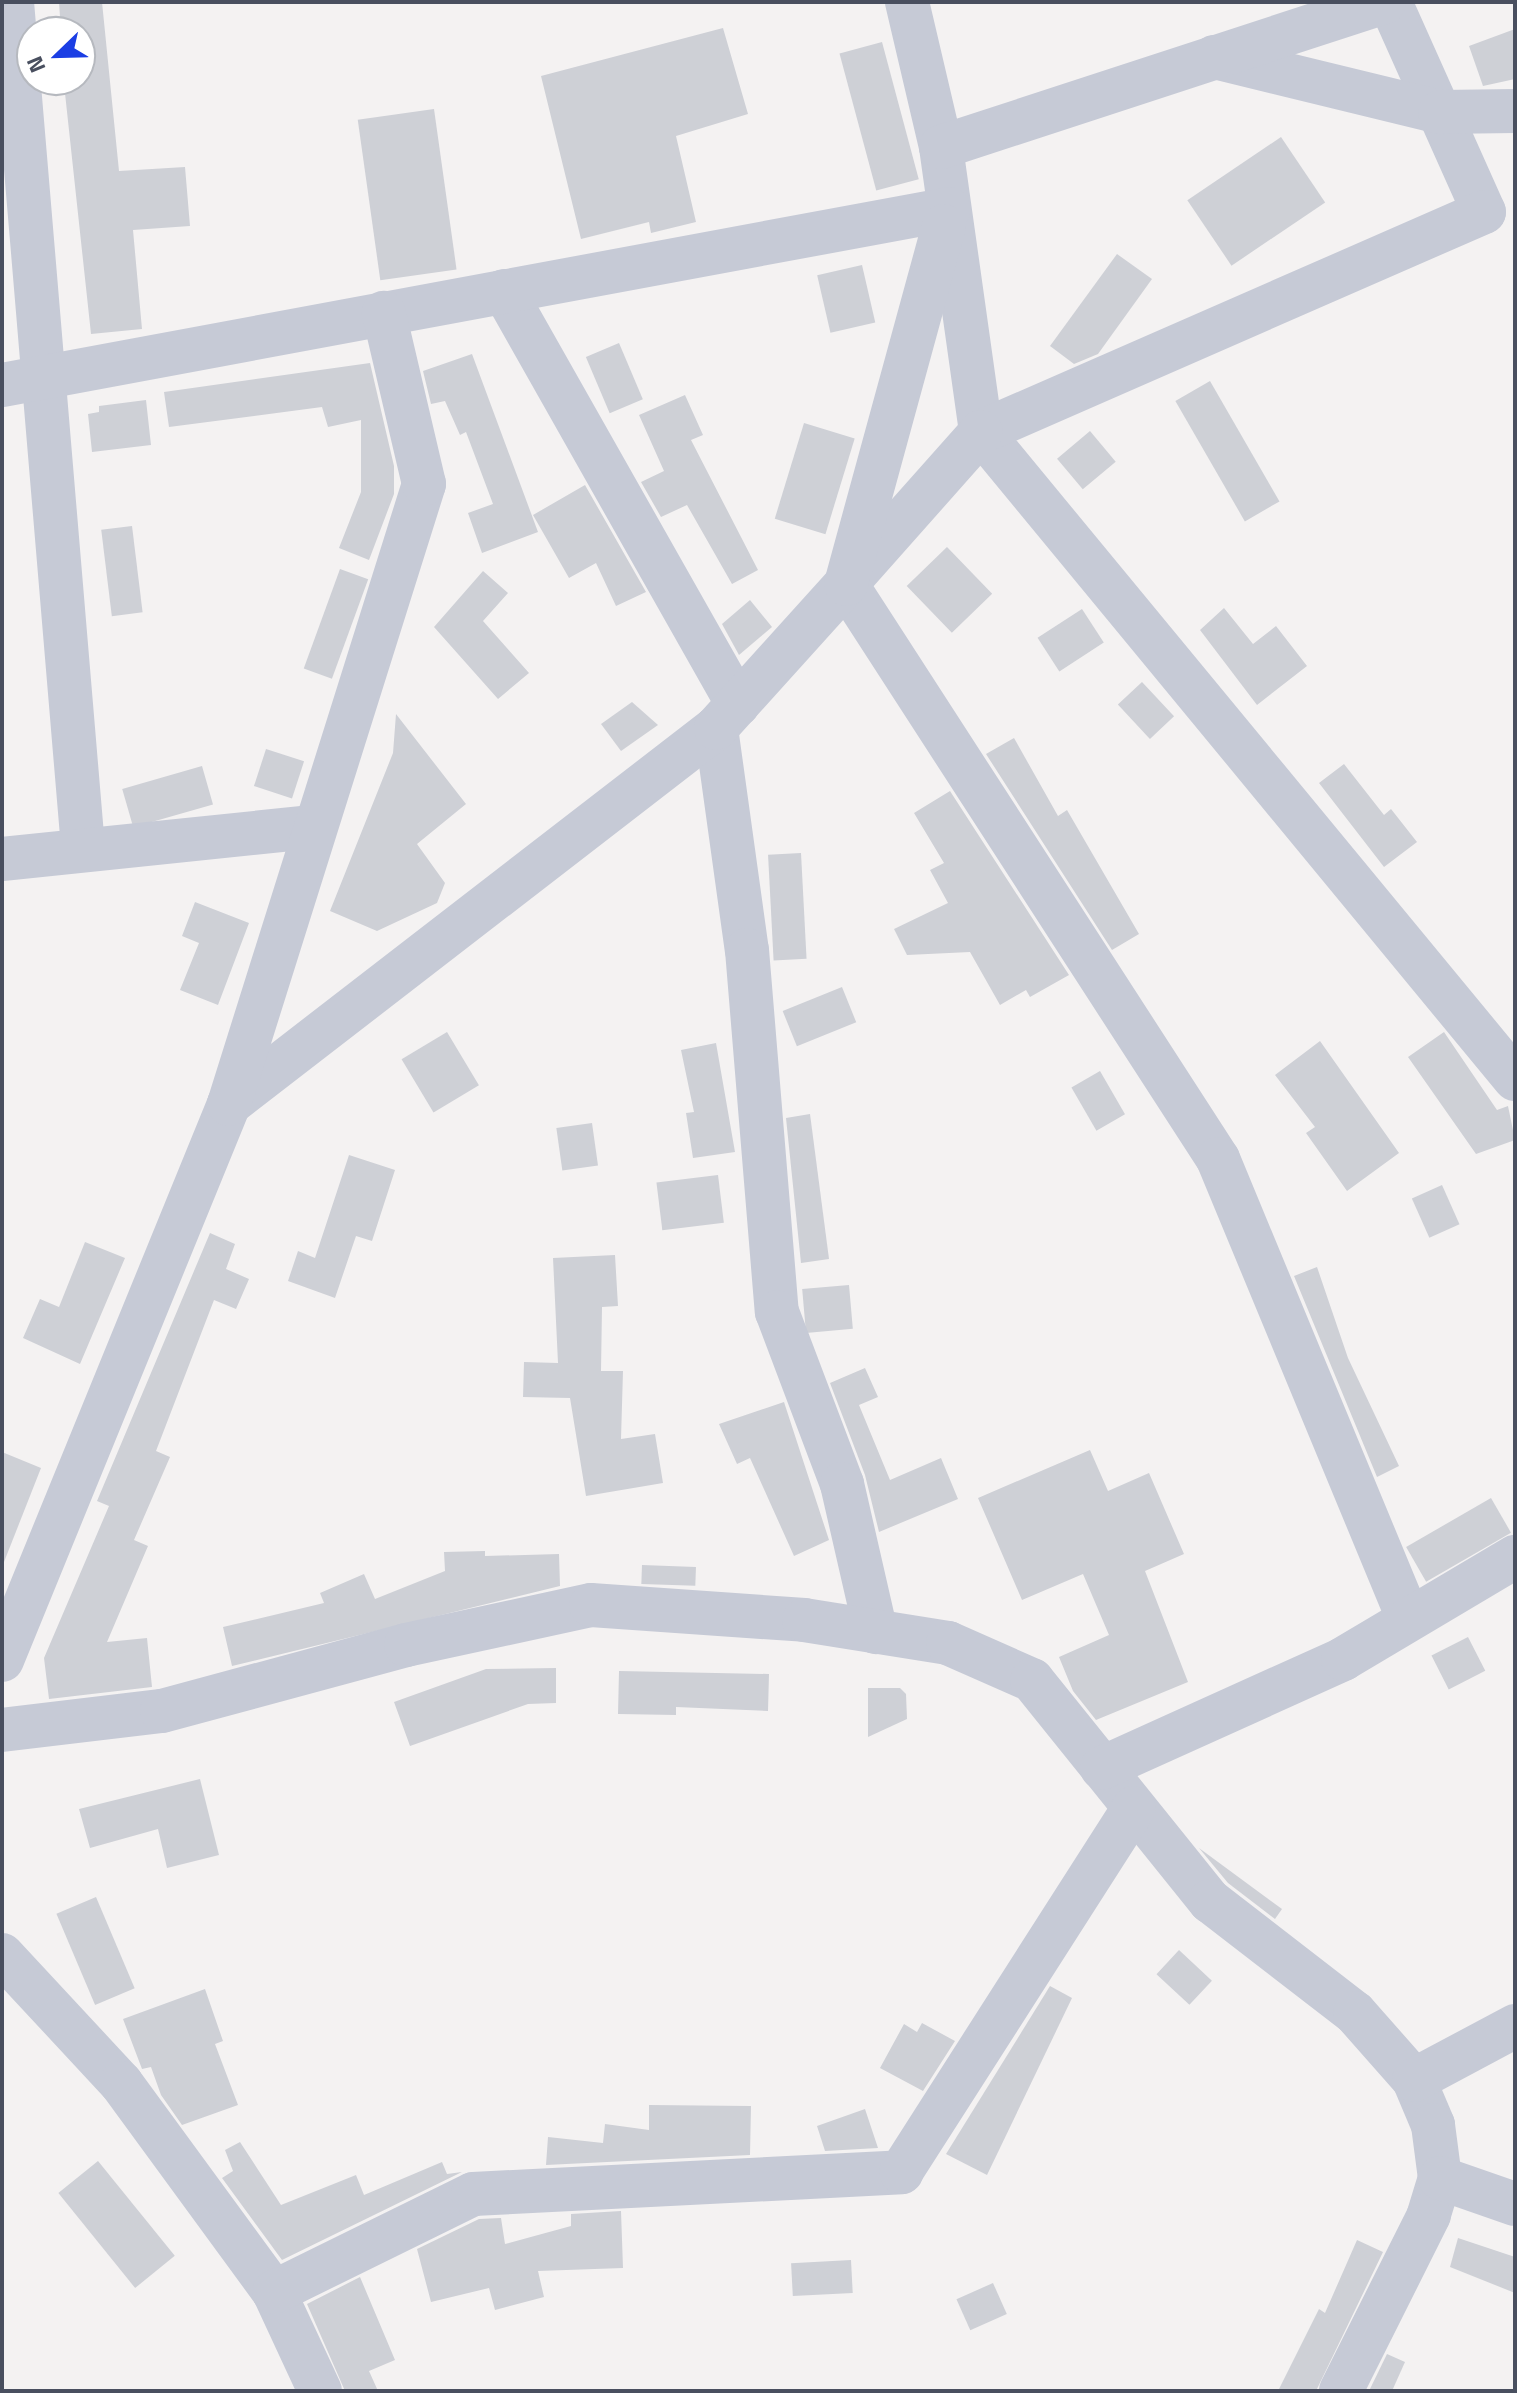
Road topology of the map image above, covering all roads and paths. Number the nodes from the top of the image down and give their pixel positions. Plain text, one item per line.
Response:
1 (12, 2) edge
2 (907, 2) edge
3 (1384, 2) edge
4 (1390, 2) edge
5 (1214, 57) junction
6 (1515, 111) edge
7 (1440, 112) junction
8 (941, 147) junction
9 (949, 209) junction
10 (504, 291) junction
11 (384, 313) junction
12 (20, 381) edge
13 (981, 432) junction
14 (846, 584) junction
15 (727, 716) junction
16 (312, 827) junction
17 (83, 848) junction
18 (2, 859) edge
19 (1515, 1079) edge
20 (229, 1104) junction
21 (1515, 1557) edge
22 (1408, 1617) junction
23 (876, 1632) junction
24 (2, 1660) edge
25 (2, 1730) edge
26 (1102, 1768) junction
27 (1134, 1808) junction
28 (2, 1955) edge
29 (1515, 2026) edge
30 (1414, 2080) junction
31 (1440, 2178) junction
32 (1515, 2204) edge
33 (274, 2292) junction
34 (320, 2391) edge
35 (1341, 2391) edge

1 - 12 street
2 - 8 street
3 - 5 street
4 - 7 street
5 - 7 street
5 - 8 street
6 - 7 street
7 - 13 street
8 - 9 street
9 - 10 street
9 - 13 street
9 - 14 street
10 - 11 street
10 - 15 street
11 - 12 street
11 - 16 street
12 - 17 street
13 - 14 street
13 - 19 street
14 - 15 street
14 - 22 street
15 - 20 street
15 - 23 street
16 - 17 street
16 - 20 street
17 - 18 street
20 - 24 street
21 - 22 street
22 - 26 street
23 - 25 street
23 - 26 street
26 - 27 street
27 - 30 street
27 - 33 street
28 - 33 street
29 - 30 street
30 - 31 street
31 - 32 street
31 - 35 street
33 - 34 street

